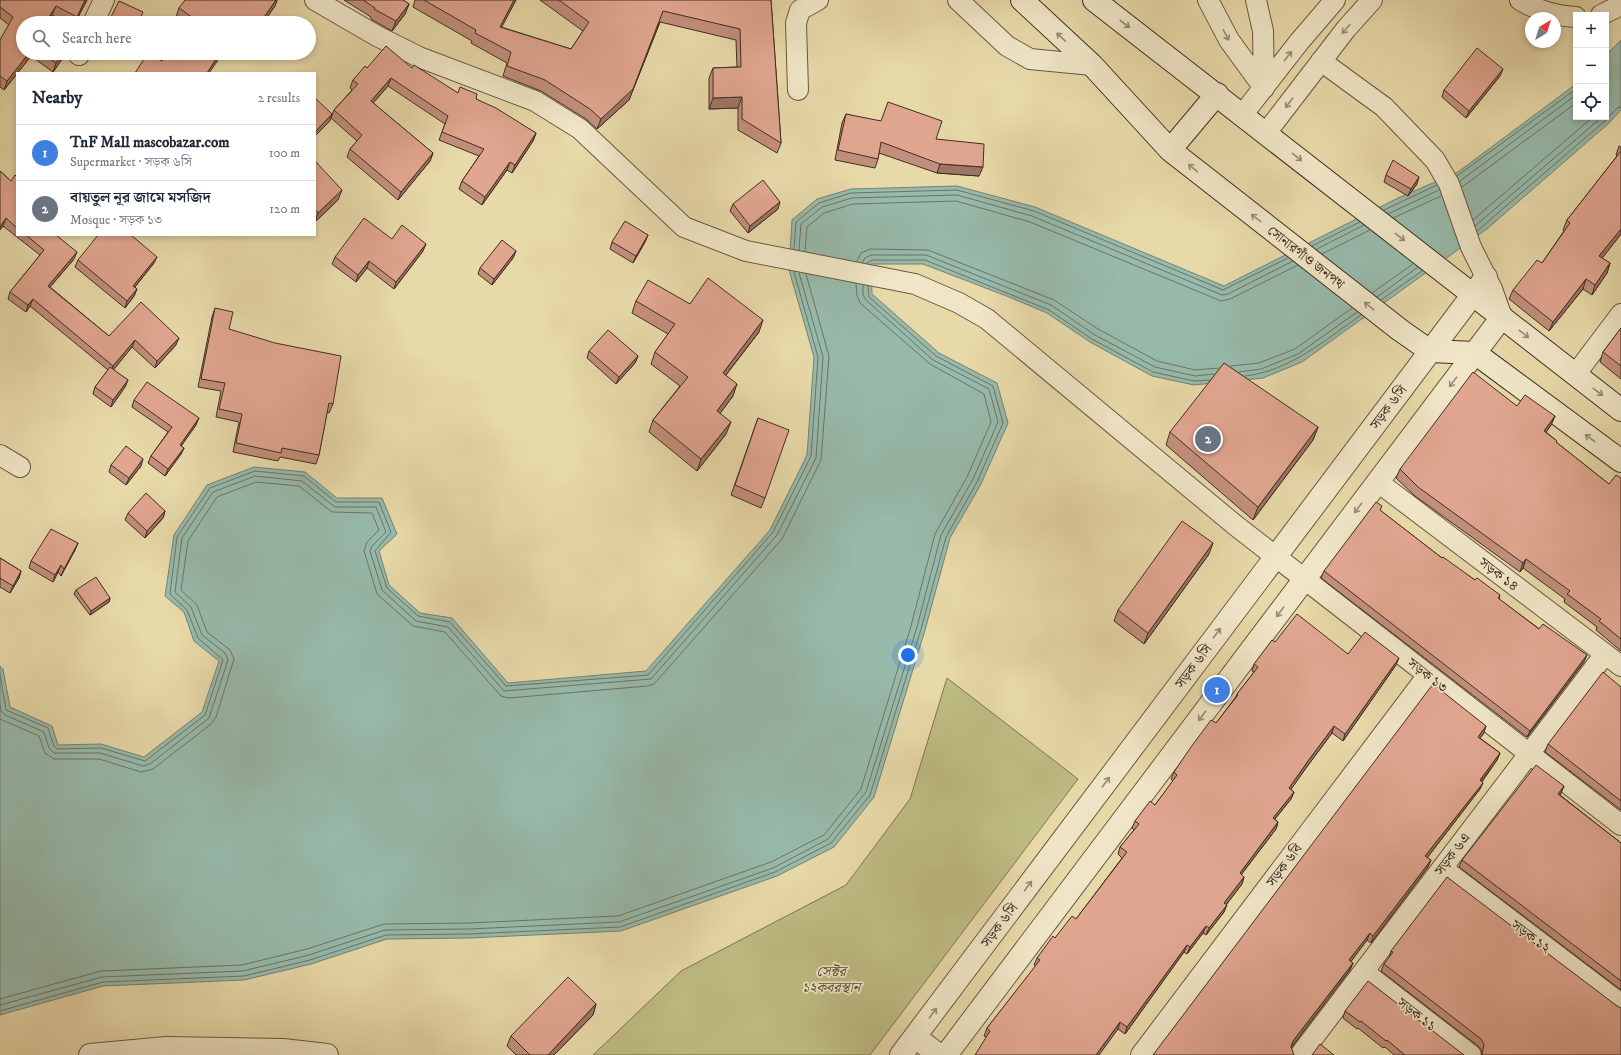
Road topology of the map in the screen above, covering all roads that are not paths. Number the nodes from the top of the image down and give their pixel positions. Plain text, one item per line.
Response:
1 (104, 0) edge
2 (315, 0) edge
3 (818, 0) edge
4 (958, 0) edge
5 (1022, 0) edge
6 (1094, 0) edge
7 (1208, 0) edge
8 (1256, 0) edge
9 (1335, 0) edge
10 (1372, 0) edge
11 (1520, 0) edge
12 (1621, 5) edge
13 (1607, 12) edge
14 (96, 16) edge
15 (1573, 17) edge
16 (1321, 61) junction
17 (1092, 65) junction
18 (1264, 88) junction
19 (798, 90) dead end
20 (1217, 94) junction
21 (1243, 114) junction
22 (1266, 133) junction
23 (1170, 150) junction
24 (1486, 277) junction
25 (1473, 294) junction
26 (1621, 314) edge
27 (1502, 317) junction
28 (1430, 352) junction
29 (1476, 353) junction
30 (1575, 375) junction
31 (1621, 410) edge
32 (0, 455) edge
33 (1621, 461) edge
34 (20, 466) dead end
35 (1378, 482) junction
36 (1275, 556) junction
37 (1305, 579) junction
38 (1605, 654) junction
39 (1621, 666) edge
40 (1428, 675) junction
41 (1529, 754) junction
42 (1621, 825) edge
43 (1442, 868) junction
44 (1364, 972) junction
45 (1621, 1004) edge
46 (915, 1037) junction
47 (90, 1055) edge
48 (327, 1055) edge
49 (901, 1055) edge
50 (938, 1055) edge
51 (946, 1055) edge
52 (1141, 1055) edge
53 (1300, 1055) edge
54 (1471, 1055) edge

1 - 14 street
2 - 36 street, সড়ক ১৩
3 - 19 street
4 - 17 street
17 -> 5 street, সোনারগাঁও জনপথ
6 -> 20 street
7 -> 18 street
8 - 18 street
18 -> 9 street
10 -> 16 street
11 - 15 street
12 - 13 street
16 -> 22 street
16 - 24 street
17 - 23 street, সোনারগাঁও জনপথ
18 - 21 street
20 - 21 street
20 - 23 street
21 - 22 street
22 -> 25 street
28 -> 23 street, সোনারগাঁও জনপথ
24 - 25 street, সড়ক ৬সি
24 - 27 street
25 - 27 street
25 - 28 street, সড়ক ৬সি
26 - 30 street
27 - 29 street
27 -> 30 street
28 - 29 street
28 - 36 street, সড়ক ৬সি
33 -> 29 street
29 -> 35 street
30 -> 31 street
32 - 34 street
35 -> 37 street
35 - 38 street, সড়ক ১৪
36 - 37 street, সড়ক ১৩
46 -> 36 street, সড়ক ৬সি
37 - 40 street, সড়ক ১৩
37 -> 51 street
38 - 39 street, সড়ক ১৪
38 - 41 street, সড়ক ৬এ
40 - 41 street, সড়ক ১৩
40 - 52 street, সড়ক ৬বি
41 - 42 street, সড়ক ১৩
41 - 43 street, সড়ক ৬এ
43 - 44 street, সড়ক ৬এ
43 - 45 street, সড়ক ১২
44 - 53 street, সড়ক ৬এ
44 - 54 street, সড়ক ১১
46 - 49 street, সড়ক ৬সি
46 - 50 street
47 - 48 street

